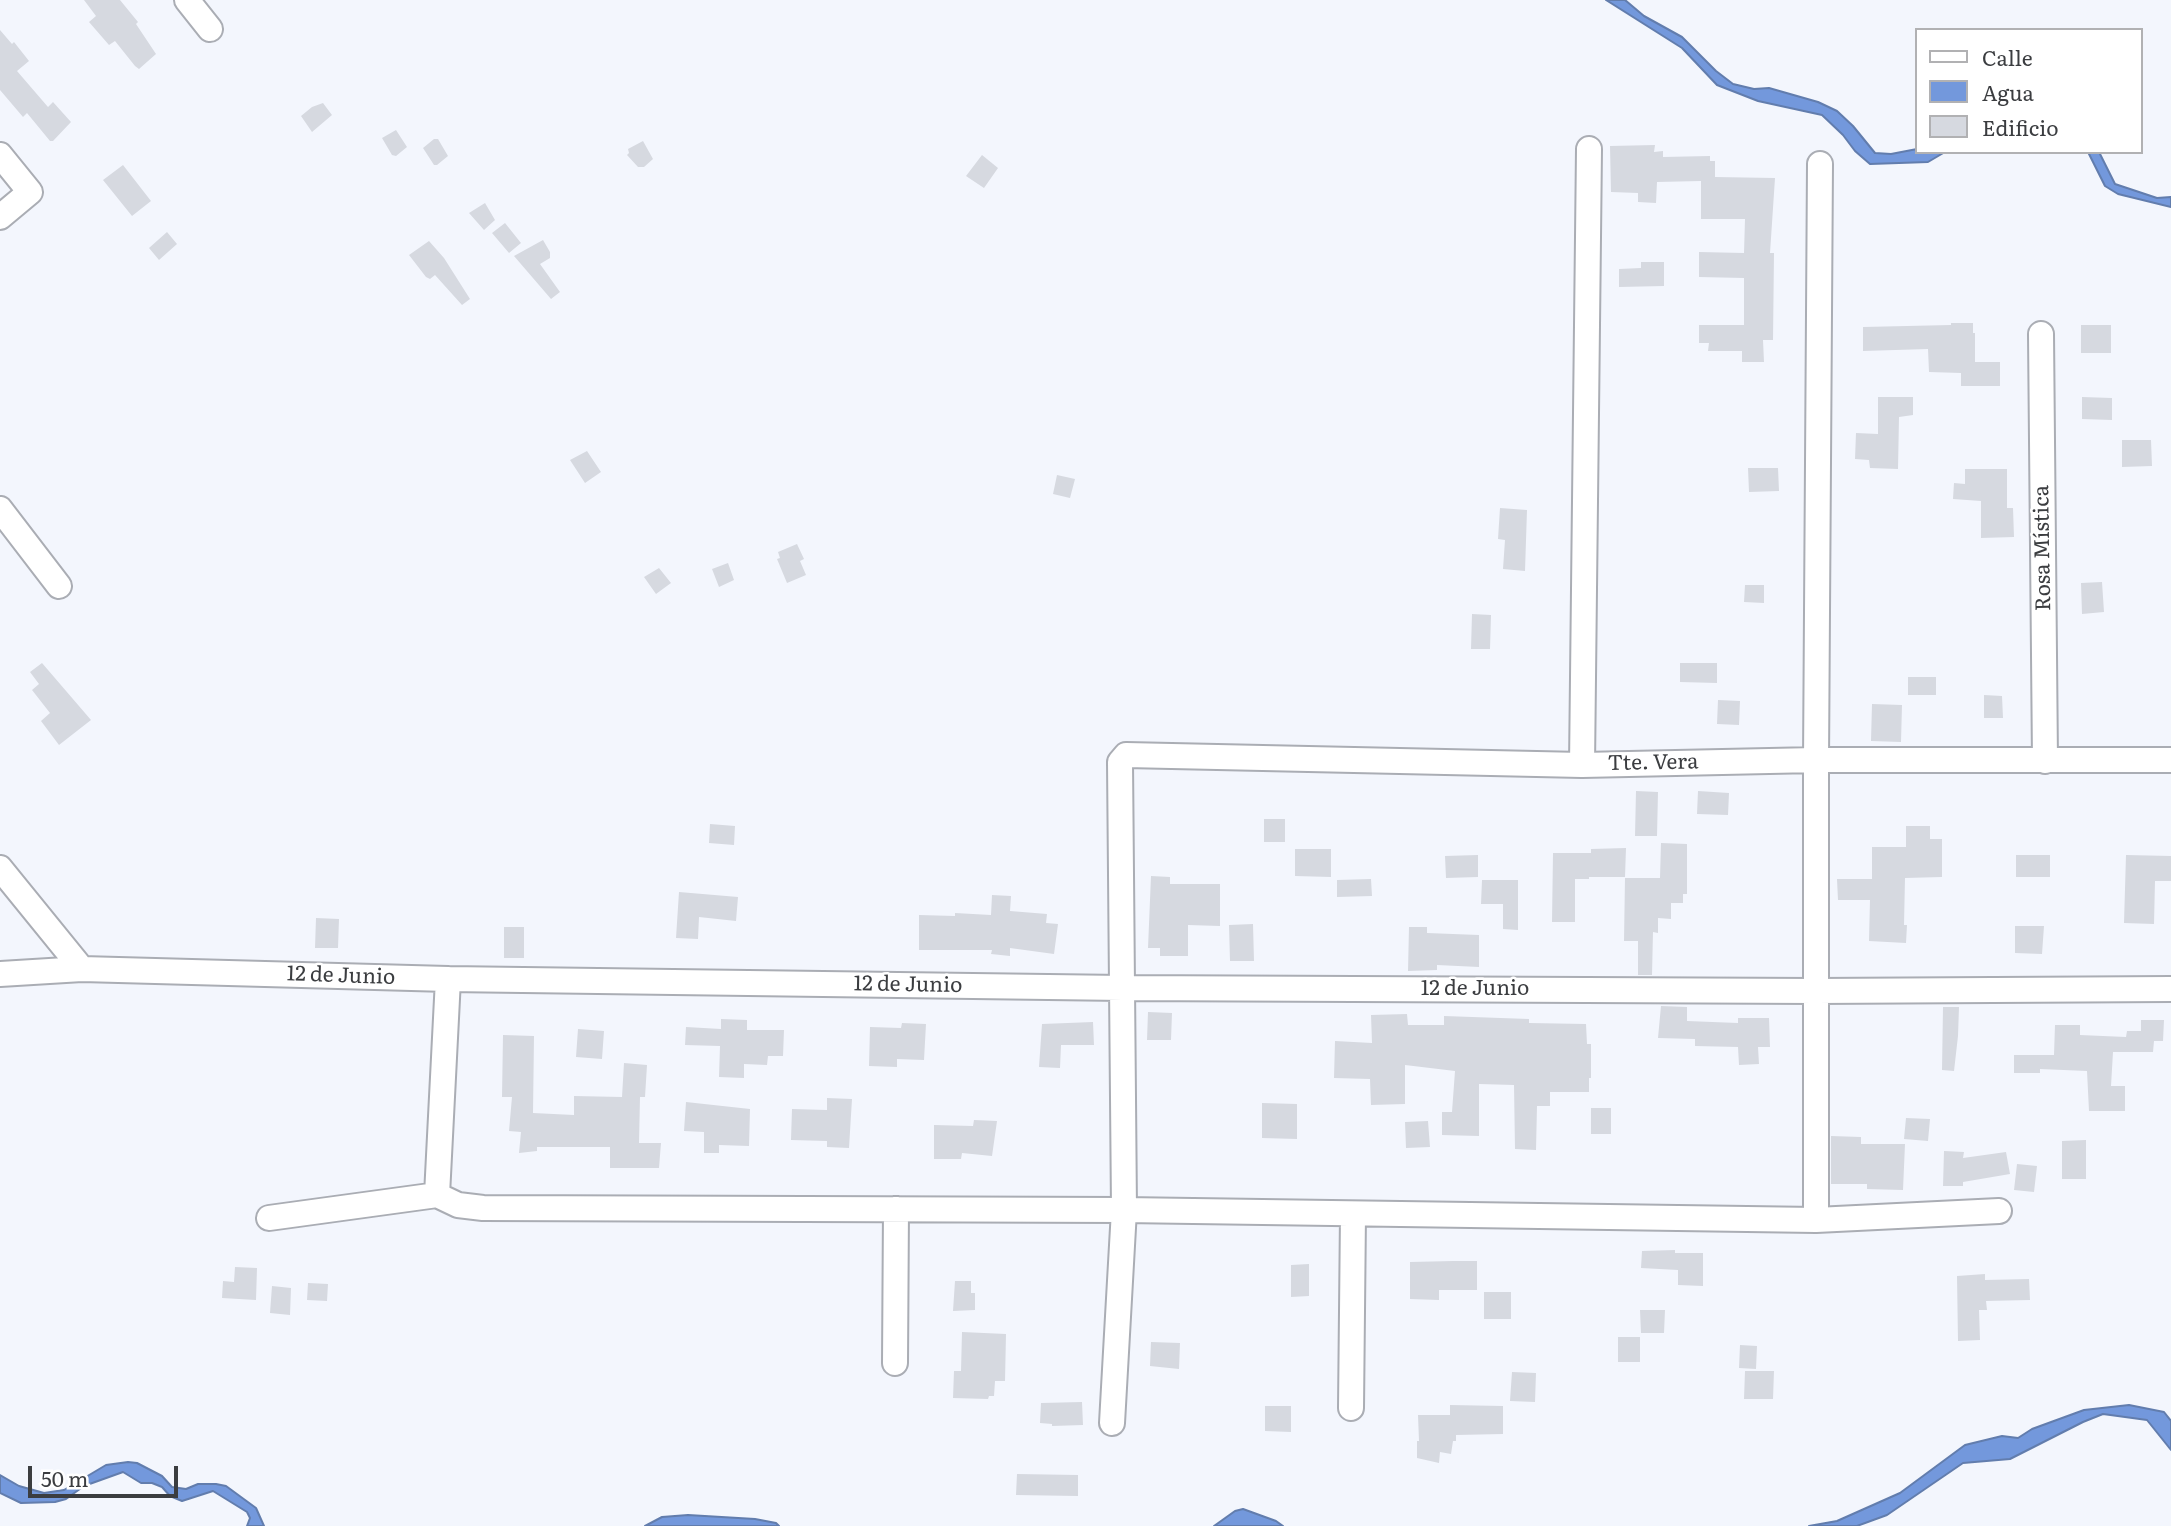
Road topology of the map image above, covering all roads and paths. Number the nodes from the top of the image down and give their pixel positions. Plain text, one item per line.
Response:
1 (187, 0) edge
2 (210, 29) dead end
3 (1589, 149) dead end
4 (0, 155) edge
5 (1820, 164) dead end
6 (0, 217) edge
7 (2041, 334) dead end
8 (0, 509) edge
9 (59, 586) dead end
10 (1816, 760) junction
11 (2171, 760) edge
12 (2045, 761) junction
13 (1582, 765) junction
14 (0, 868) edge
15 (82, 969) junction
16 (0, 974) edge
17 (448, 979) junction
18 (1123, 988) junction
19 (2171, 989) edge
20 (1816, 991) junction
21 (437, 1195) junction
22 (897, 1209) junction
23 (1124, 1210) junction
24 (1999, 1211) dead end
25 (1353, 1214) junction
26 (269, 1218) dead end
27 (1816, 1220) junction
28 (895, 1363) dead end
29 (1351, 1408) dead end
30 (1112, 1423) dead end

1 - 2 street
3 - 13 street
4 - 6 street
5 - 10 street
7 - 12 street, Rosa Mística
8 - 9 street
10 - 12 street, Tte. Vera
10 - 13 street, Tte. Vera
10 - 20 street
11 - 12 street, Tte. Vera
13 - 18 street, Tte. Vera
14 - 15 street
15 - 16 street, 12 de Junio
15 - 17 street, 12 de Junio
17 - 18 street, 12 de Junio
17 - 21 street
18 - 20 street, 12 de Junio
18 - 23 street
19 - 20 street, 12 de Junio
20 - 27 street
21 - 22 street
21 - 26 street
22 - 23 street
22 - 28 street
23 - 25 street
23 - 30 street
24 - 27 street
25 - 27 street
25 - 29 street

